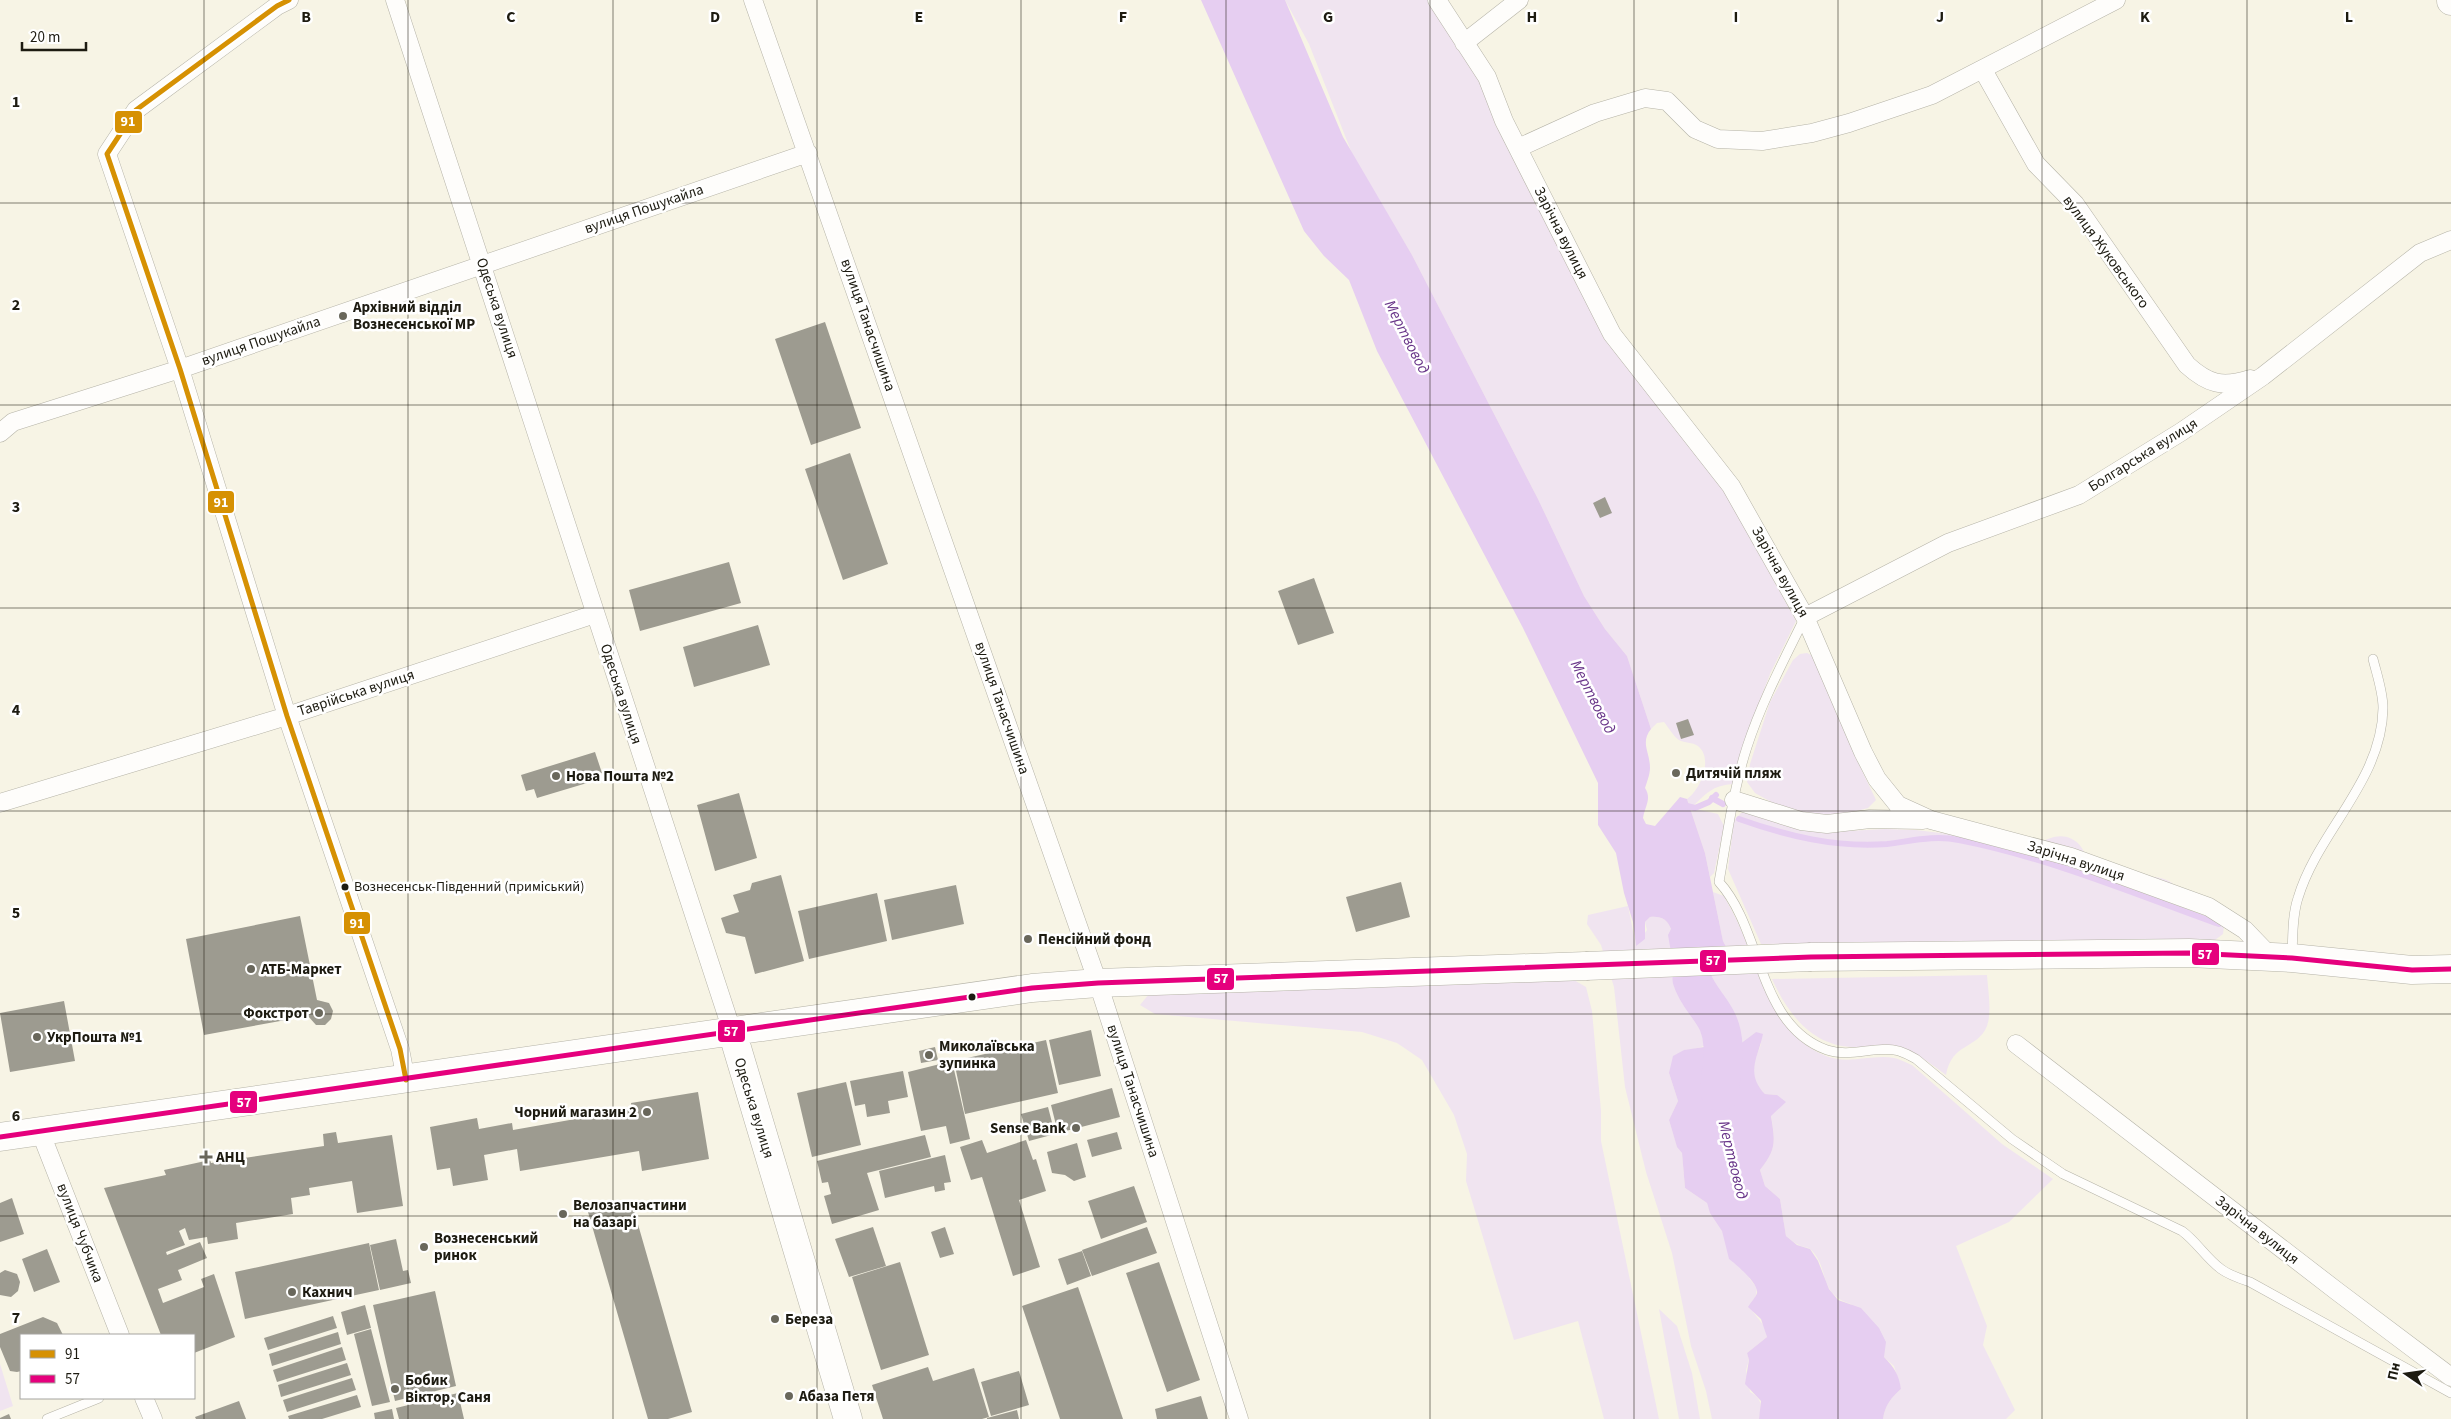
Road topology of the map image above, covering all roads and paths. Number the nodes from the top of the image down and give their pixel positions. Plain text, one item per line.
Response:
1 (289, 0) edge
2 (395, 0) edge
3 (754, 0) edge
4 (1437, 0) edge
5 (1519, 0) edge
6 (2116, 0) edge
7 (1464, 43) junction
8 (1983, 70) junction
9 (1518, 148) junction
10 (808, 153) junction
11 (2451, 240) edge
12 (483, 264) junction
13 (180, 369) junction
14 (2263, 376) junction
15 (0, 433) edge
16 (595, 614) junction
17 (1805, 617) junction
18 (2373, 659) dead end
19 (287, 716) junction
20 (1734, 800) junction
21 (0, 803) edge
22 (1931, 820) junction
23 (2281, 957) junction
24 (2451, 969) edge
25 (1098, 983) junction
26 (732, 1031) junction
27 (2016, 1044) dead end
28 (406, 1080) junction
29 (40, 1132) junction
30 (0, 1137) edge
31 (120, 1334) edge
32 (2451, 1377) edge
33 (2451, 1393) edge
34 (97, 1399) edge
35 (144, 1399) edge
36 (47, 1419) edge
37 (153, 1419) edge
38 (848, 1419) edge
39 (1239, 1419) edge

1 - 13 street
2 - 12 street, Одеська вулиця
3 - 10 street, вулиця Танасчишина
4 - 7 street, Зарічна вулиця
5 - 7 street
6 - 8 street
7 - 9 street, Зарічна вулиця
8 - 9 street
8 - 14 street, вулиця Жуковського
9 - 17 street, Зарічна вулиця
10 - 12 street, вулиця Пошукайла
10 - 25 street, вулиця Танасчишина
11 - 14 street, Болгарська вулиця
12 - 13 street, вулиця Пошукайла
12 - 16 street, Одеська вулиця
13 - 15 street, вулиця Пошукайла
13 - 19 street
14 - 17 street, Болгарська вулиця
16 - 19 street, Таврійська вулиця
16 - 26 street, Одеська вулиця
17 - 20 lane
17 - 22 street, Зарічна вулиця
18 - 23 lane
19 - 21 street, Таврійська вулиця
19 - 28 street
20 - 22 street
20 - 33 lane
22 - 23 street, Зарічна вулиця
23 - 24 main road
23 - 25 main road, bridge
25 - 26 main road
25 - 39 street, вулиця Танасчишина
26 - 28 main road
26 - 38 main road, Одеська вулиця
27 - 32 street, Зарічна вулиця
28 - 29 main road
29 - 30 main road
29 - 31 street, вулиця Чубчика
34 - 36 lane
35 - 37 street

